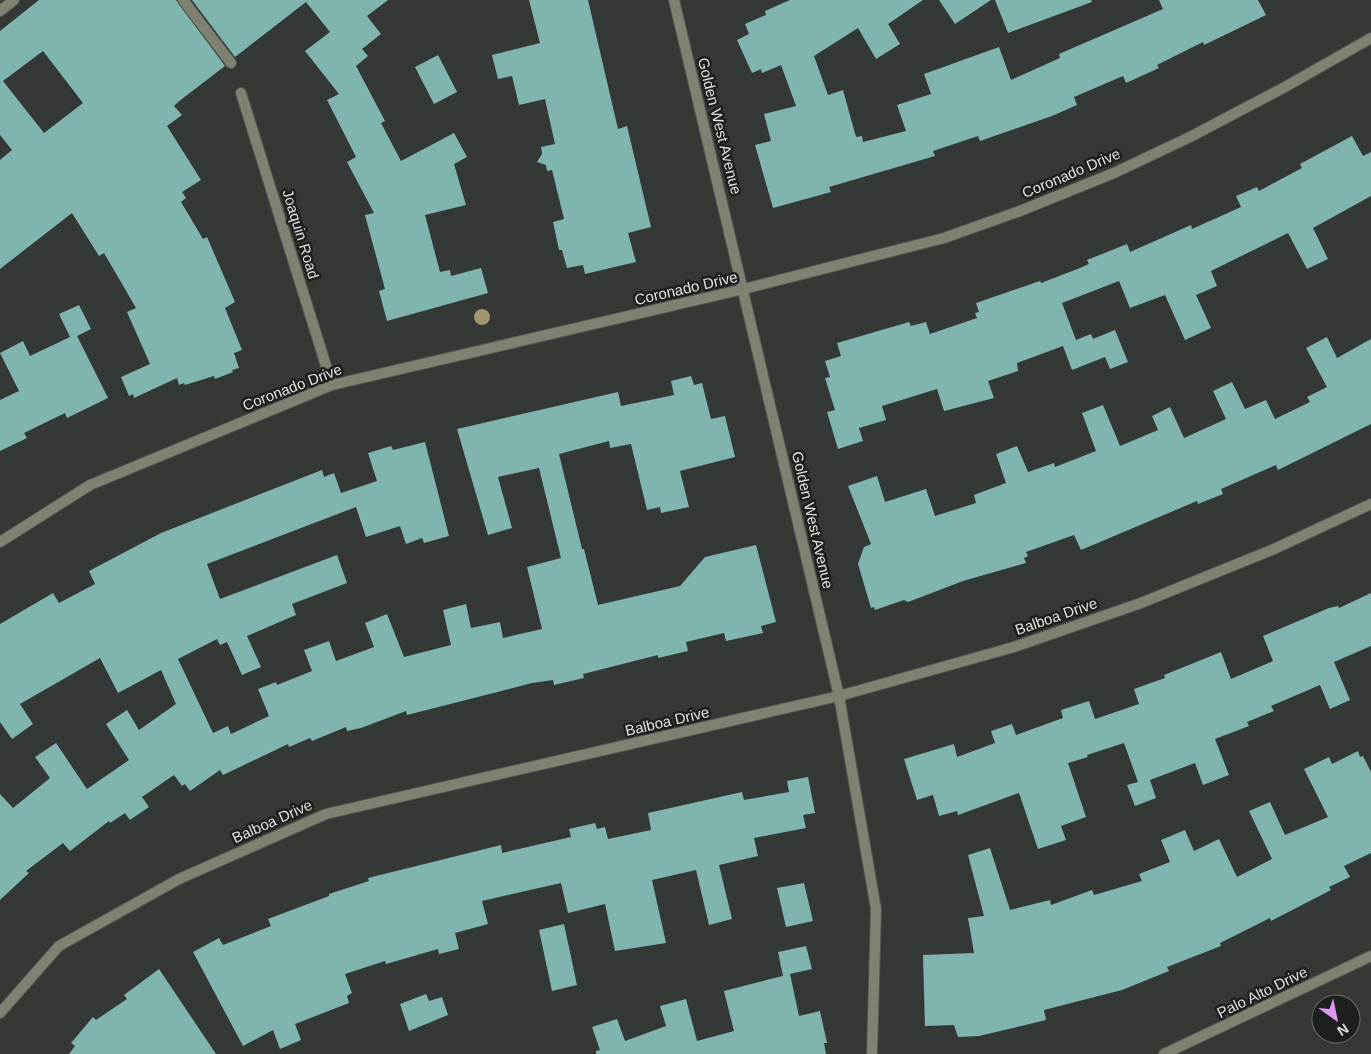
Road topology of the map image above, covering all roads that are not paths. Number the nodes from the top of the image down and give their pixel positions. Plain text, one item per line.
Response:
1 (14, 0) edge
2 (183, 0) edge
3 (674, 0) edge
4 (0, 11) edge
5 (1371, 38) edge
6 (232, 62) dead end
7 (241, 93) dead end
8 (744, 290) junction
9 (332, 385) junction
10 (1371, 504) edge
11 (0, 542) edge
12 (839, 696) junction
13 (1371, 956) edge
14 (0, 1013) edge
15 (872, 1054) edge
16 (1164, 1054) edge

1 - 4 street
2 - 6 street
3 - 8 street, Golden West Avenue
5 - 8 street, Coronado Drive
7 - 9 street, Joaquin Road
8 - 9 street, Coronado Drive
8 - 12 street, Golden West Avenue
9 - 11 street, Coronado Drive
10 - 12 street, Balboa Drive
12 - 14 street, Balboa Drive
12 - 15 street, Golden West Avenue
13 - 16 street, Palo Alto Drive

